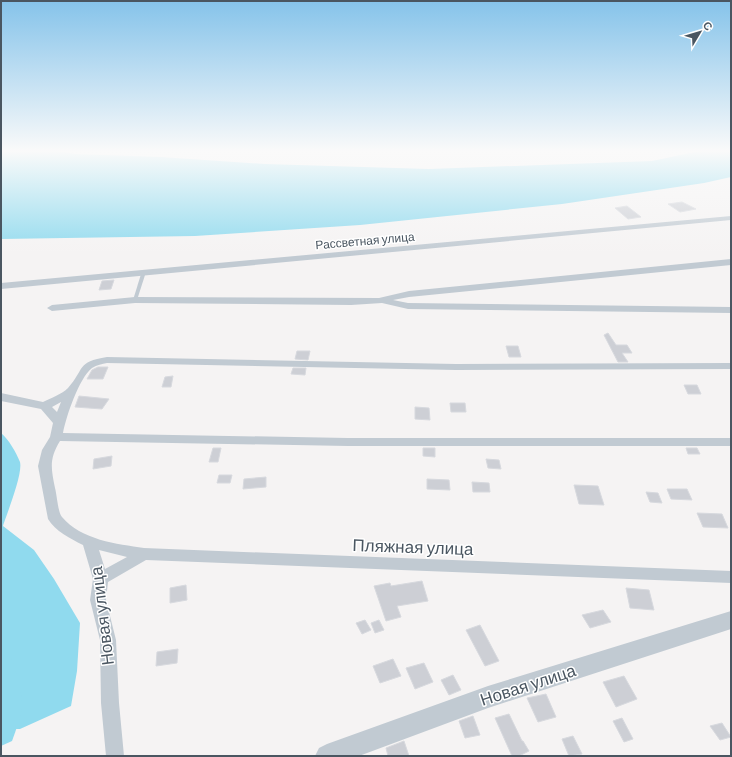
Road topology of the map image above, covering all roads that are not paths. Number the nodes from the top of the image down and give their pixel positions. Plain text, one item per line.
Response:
1 (731, 218) edge
2 (731, 262) edge
3 (144, 272) junction
4 (1, 286) edge
5 (135, 300) junction
6 (379, 301) junction
7 (52, 308) dead end
8 (731, 310) edge
9 (731, 366) edge
10 (71, 391) junction
11 (1, 397) edge
12 (45, 406) junction
13 (59, 422) junction
14 (56, 437) junction
15 (731, 442) edge
16 (89, 541) junction
17 (144, 554) junction
18 (731, 577) edge
19 (101, 579) junction
20 (731, 620) edge
21 (115, 756) edge
22 (327, 756) edge

1 - 3 street, Рассветная улица
2 - 6 street
3 - 4 street, Рассветная улица
3 - 5 lane
5 - 6 street
5 - 7 street
6 - 8 street
9 - 10 street
10 - 12 street
10 - 13 street
11 - 12 street
12 - 13 street
13 - 14 street
14 - 15 street
14 - 16 street
16 - 17 street, Пляжная улица
16 - 19 street, Новая улица
17 - 18 street, Пляжная улица
17 - 19 street
19 - 21 street, Новая улица
20 - 22 street, Новая улица

